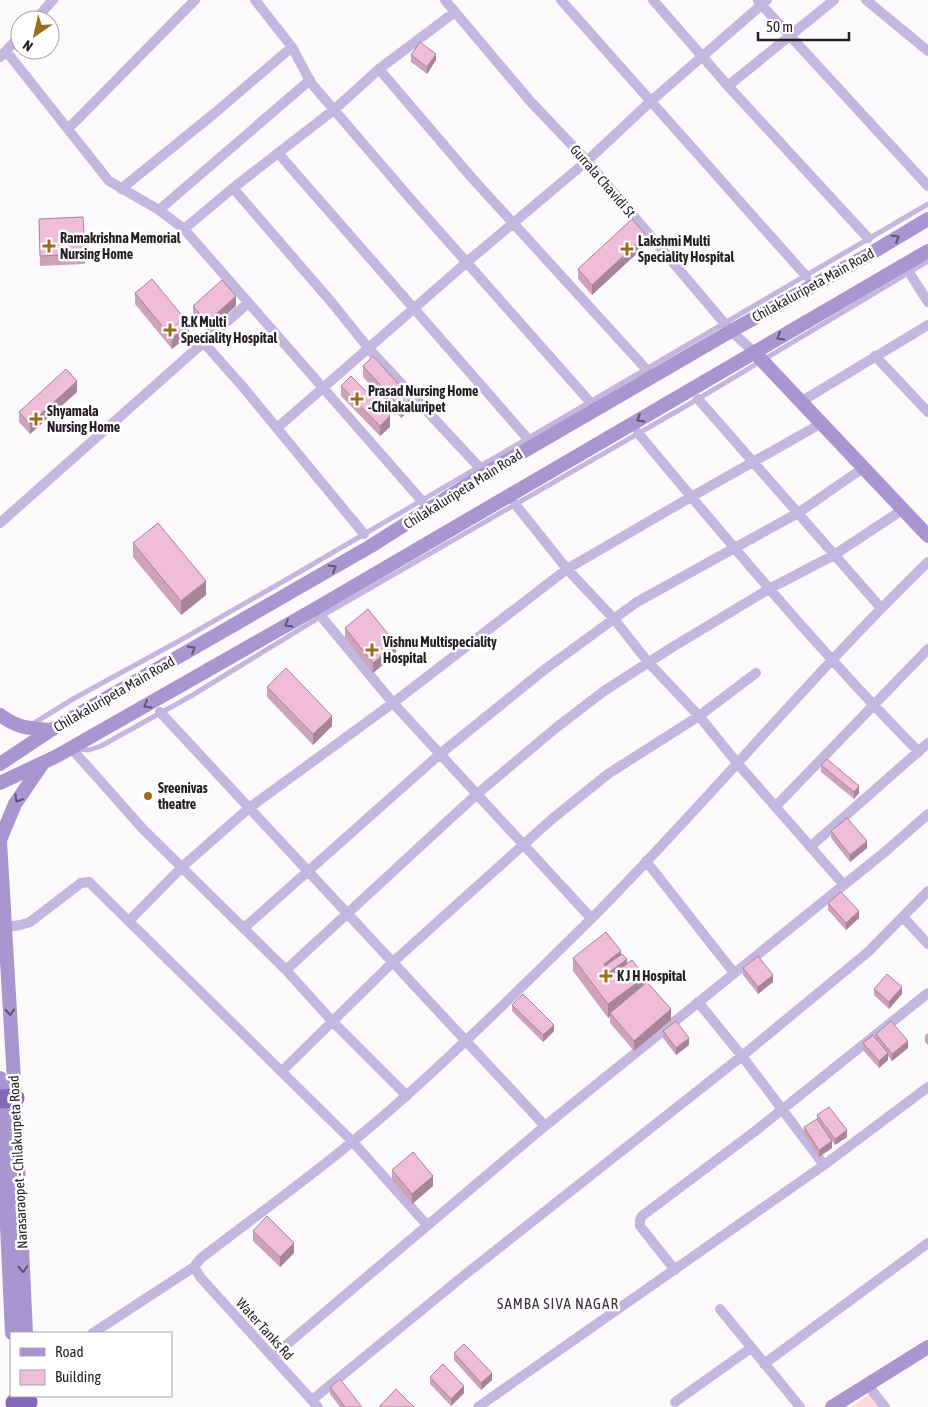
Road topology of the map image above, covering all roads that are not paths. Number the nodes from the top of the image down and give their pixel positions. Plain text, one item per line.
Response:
1 (53, 0) edge
2 (195, 0) edge
3 (255, 0) edge
4 (561, 0) edge
5 (653, 0) edge
6 (834, 0) edge
7 (866, 0) edge
8 (447, 1) edge
9 (762, 2) edge
10 (44, 10) edge
11 (455, 12) junction
12 (790, 36) junction
13 (292, 47) junction
14 (928, 51) edge
15 (3, 54) edge
16 (702, 57) junction
17 (379, 69) junction
18 (310, 80) junction
19 (728, 86) junction
20 (650, 102) junction
21 (334, 110) junction
22 (68, 129) junction
23 (278, 153) junction
24 (587, 162) junction
25 (928, 186) edge
26 (233, 188) junction
27 (120, 189) junction
28 (928, 204) edge
29 (159, 210) junction
30 (928, 219) edge
31 (513, 223) junction
32 (184, 230) junction
33 (868, 238) junction
34 (928, 250) edge
35 (928, 260) edge
36 (466, 262) junction
37 (909, 272) junction
38 (806, 276) junction
39 (928, 302) edge
40 (248, 303) junction
41 (414, 309) junction
42 (928, 325) edge
43 (728, 327) junction
44 (204, 344) junction
45 (369, 349) junction
46 (875, 356) junction
47 (758, 357) junction
48 (647, 370) junction
49 (323, 390) junction
50 (698, 399) junction
51 (802, 401) junction
52 (590, 402) junction
53 (928, 412) edge
54 (822, 423) junction
55 (277, 428) junction
56 (638, 433) junction
57 (528, 439) junction
58 (754, 462) junction
59 (479, 467) junction
60 (863, 468) junction
61 (691, 496) junction
62 (422, 501) junction
63 (515, 504) junction
64 (902, 510) junction
65 (798, 513) junction
66 (0, 522) edge
67 (364, 534) junction
68 (928, 536) edge
69 (734, 548) junction
70 (834, 555) junction
71 (928, 562) edge
72 (567, 569) junction
73 (769, 588) junction
74 (881, 608) junction
75 (318, 613) junction
76 (614, 619) junction
77 (928, 649) edge
78 (833, 661) junction
79 (648, 662) junction
80 (756, 673) dead end
81 (393, 703) junction
82 (874, 706) junction
83 (160, 712) junction
84 (0, 714) edge
85 (699, 716) junction
86 (26, 728) junction
87 (51, 730) junction
88 (928, 744) edge
89 (69, 749) junction
90 (920, 752) junction
91 (440, 754) junction
92 (43, 762) junction
93 (0, 764) edge
94 (738, 764) junction
95 (0, 783) edge
96 (476, 794) junction
97 (775, 807) junction
98 (249, 808) junction
99 (928, 814) edge
100 (0, 840) edge
101 (523, 844) junction
102 (810, 847) junction
103 (646, 861) junction
104 (182, 866) junction
105 (309, 872) junction
106 (844, 884) junction
107 (928, 891) edge
108 (347, 913) junction
109 (903, 917) junction
110 (591, 918) junction
111 (129, 921) junction
112 (3, 928) edge
113 (244, 928) junction
114 (928, 944) edge
115 (393, 962) junction
116 (286, 970) junction
117 (734, 973) junction
118 (928, 994) edge
119 (698, 1002) junction
120 (332, 1021) junction
121 (465, 1040) junction
122 (742, 1056) junction
123 (282, 1071) junction
124 (0, 1078) edge
125 (928, 1087) edge
126 (406, 1096) junction
127 (4, 1104) edge
128 (783, 1110) junction
129 (544, 1126) junction
130 (353, 1142) junction
131 (824, 1165) junction
132 (3, 1208) edge
133 (427, 1225) junction
134 (928, 1242) edge
135 (194, 1267) junction
136 (675, 1270) junction
137 (720, 1310) dead end
138 (12, 1332) edge
139 (26, 1332) edge
140 (95, 1332) edge
141 (928, 1347) edge
142 (751, 1348) junction
143 (272, 1357) junction
144 (764, 1364) junction
145 (866, 1384) junction
146 (675, 1402) dead end
147 (315, 1404) edge
148 (478, 1407) edge
149 (800, 1407) edge
150 (832, 1407) edge
151 (885, 1407) edge

1 - 10 street
2 - 22 street
3 - 13 street
4 - 20 street
5 - 16 street
6 - 12 street
7 - 14 street
8 - 11 street, Gurrala Chavidi St
9 - 12 street
9 - 16 street
11 - 17 street
11 - 24 street, Gurrala Chavidi St
12 - 19 street
12 - 25 street
13 - 18 street
13 - 27 street
15 - 22 street
16 - 19 street
16 - 20 street
17 - 21 street
17 - 31 street
18 - 21 street
18 - 29 street
19 - 33 street
20 - 24 street
20 - 38 street
21 - 23 street
21 - 36 street
22 - 27 street
23 - 26 street
23 - 41 street
24 - 31 street
24 - 43 street, Gurrala Chavidi St
26 - 32 street
26 - 45 street
27 - 29 street
28 - 33 lane
29 - 32 street
43 -> 30 main road, Chilakaluripeta Main Road
31 - 36 street
31 - 48 street
32 - 40 street
33 - 38 lane
34 -> 47 main road, Chilakaluripeta Main Road
35 - 37 lane
36 - 41 street
36 - 52 street
37 - 39 street
37 - 47 lane
38 - 43 lane
40 - 44 street
40 - 49 street
41 - 45 street
41 - 57 street
42 - 46 street
43 - 47 street, Gurrala Chavidi St
43 - 48 lane
87 -> 43 main road, Chilakaluripeta Main Road
44 - 55 street
44 - 66 street
45 - 49 street
45 - 59 street
46 - 51 street
46 - 53 street
47 - 50 lane
47 - 51 main road
47 -> 75 main road, Chilakaluripeta Main Road
48 - 52 lane
49 - 55 street
49 - 62 street
50 - 56 lane
50 - 58 street
51 - 54 main road
52 - 57 lane
54 - 58 street
54 - 60 main road
55 - 67 street
56 - 61 street
56 - 63 lane
57 - 59 lane
58 - 61 street
58 - 65 street
59 - 62 lane
60 - 64 main road
60 - 65 street
61 - 69 street
61 - 72 street
62 - 67 lane
63 - 72 street
63 - 75 lane
64 - 68 main road
64 - 70 street
65 - 69 street
65 - 70 street
67 - 86 lane
69 - 73 street
69 - 76 street
70 - 73 street
70 - 74 street
71 - 74 street
72 - 76 street
72 - 81 street
73 - 78 street
73 - 79 street
74 - 78 street
75 - 81 street
75 - 83 lane
75 -> 89 main road, Chilakaluripeta Main Road
76 - 79 street
76 - 91 street
77 - 82 street
78 - 82 street
78 - 94 street
79 - 85 street
79 - 96 street
80 - 85 street
81 - 91 street
81 - 98 street
82 - 90 street
82 - 97 street
83 - 89 lane
83 - 98 street
84 - 86 main road
85 - 94 street
85 - 101 street
86 - 87 main road
87 - 93 main road, Chilakaluripeta Main Road
88 - 90 street
89 - 92 main road, Chilakaluripeta Main Road
89 - 104 street
90 - 102 street
91 - 96 street
91 - 105 street
92 - 95 main road, Chilakaluripeta Main Road
92 -> 100 main road
94 - 97 street
94 - 103 street
96 - 101 street
96 - 108 street
97 - 102 street
98 - 104 street
98 - 105 street
99 - 106 street
100 - 112 main road, Narasaraopet - Chilakurpeta Road
101 - 110 street
101 - 115 street
102 - 106 street
103 - 110 street
103 - 117 street
104 - 111 street
104 - 113 street
105 - 108 street
105 - 113 street
106 - 117 street
107 - 109 street
108 - 115 street
108 - 116 street
109 - 114 street
109 - 122 street
110 - 121 street
111 - 112 street
111 - 123 street
112 -> 127 main road, Narasaraopet - Chilakurpeta Road
113 - 116 street
115 - 120 street
115 - 121 street
116 - 120 street
117 - 119 street
118 - 128 street
119 - 122 street
119 - 129 street
120 - 123 street
120 - 126 street
121 - 126 street
121 - 129 street
122 - 128 street
122 - 147 street
123 - 130 street
124 - 127 main road, Narasaraopet - Chilakurpeta Road
125 - 131 street
126 - 130 street
127 - 132 main road, Narasaraopet - Chilakurpeta Road
127 -> 139 main road, Narasaraopet - Chilakurpeta Road
128 - 131 street
128 - 136 street
129 - 133 street
130 - 133 street
130 - 135 street
131 - 136 street
132 - 138 main road, Narasaraopet - Chilakurpeta Road
133 - 143 street
134 - 144 street
135 - 140 street
135 - 143 street, Water Tanks Rd
136 - 148 street
137 - 142 street
141 - 145 main road
142 - 144 street
142 - 146 street
143 - 147 street, Water Tanks Rd
144 - 149 street
145 - 150 main road
145 - 151 street

